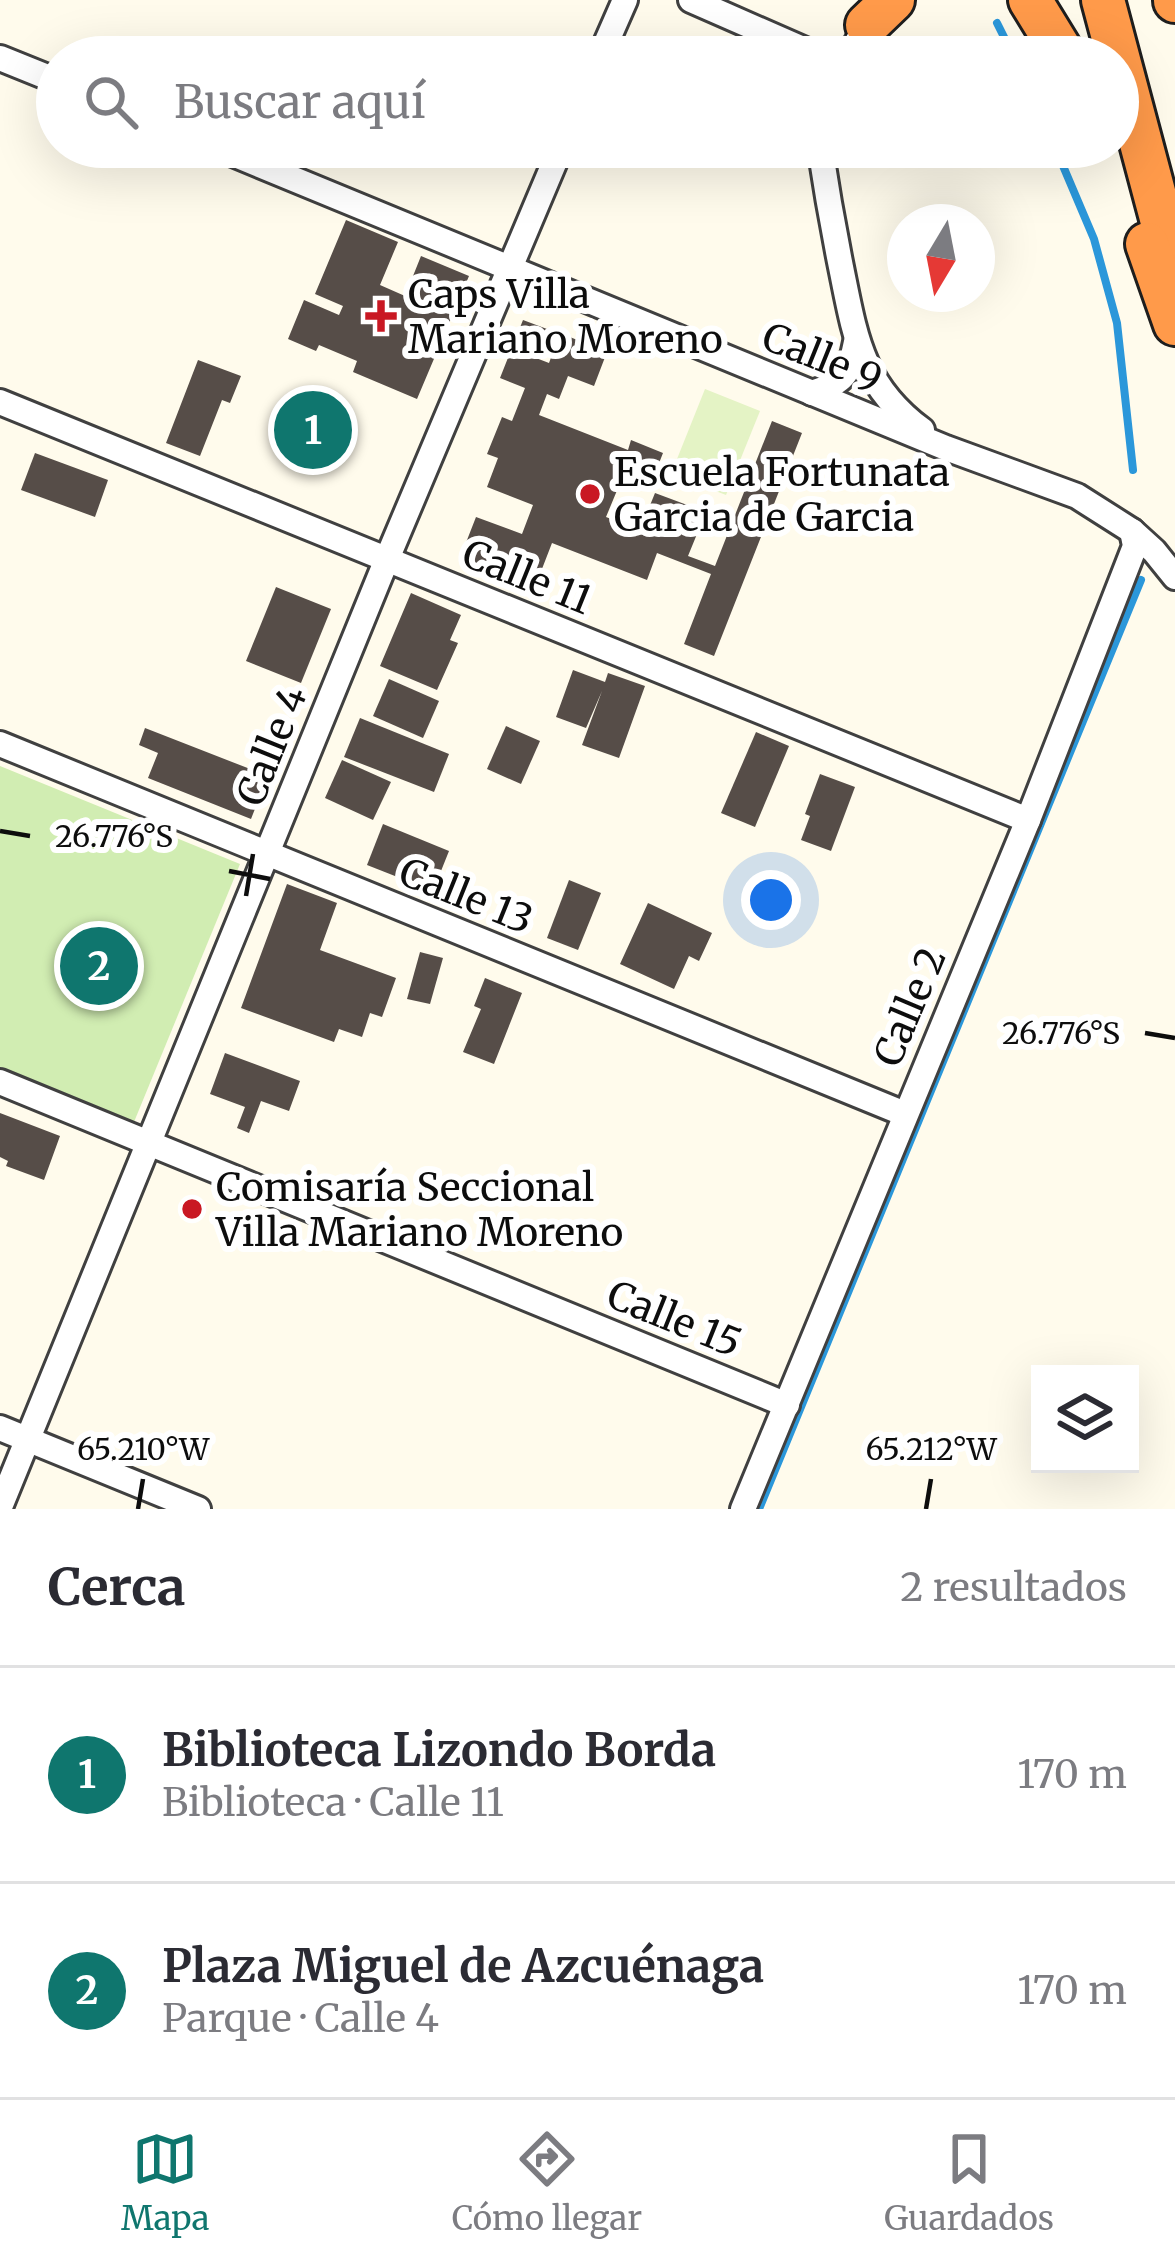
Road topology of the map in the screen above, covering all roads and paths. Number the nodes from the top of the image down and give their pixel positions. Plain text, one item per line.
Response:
1 (625, 0) edge
2 (691, 0) edge
3 (1103, 0) edge
4 (1030, 4) edge
5 (609, 36) edge
6 (773, 36) edge
7 (1051, 36) edge
8 (1113, 36) edge
9 (0, 58) edge
10 (36, 73) edge
11 (1139, 136) edge
12 (267, 168) edge
13 (552, 168) edge
14 (824, 168) edge
15 (1119, 168) edge
16 (508, 268) junction
17 (1175, 271) edge
18 (1175, 324) edge
19 (856, 342) junction
20 (812, 393) junction
21 (0, 402) edge
22 (946, 448) junction
23 (1132, 531) junction
24 (387, 559) junction
25 (1175, 577) edge
26 (0, 744) edge
27 (1028, 820) junction
28 (267, 854) junction
29 (0, 1082) edge
30 (905, 1114) junction
31 (149, 1144) junction
32 (787, 1405) junction
33 (0, 1428) edge
34 (29, 1440) junction
35 (0, 1507) edge
36 (198, 1509) edge
37 (743, 1509) edge

1 - 5 street
2 - 6 street
3 - 8 highway
4 - 7 highway
9 - 10 street
11 - 17 highway
12 - 16 street, Calle 9
13 - 16 street, Calle 4
14 - 19 street
15 - 18 highway
16 - 20 street, Calle 9
16 - 24 street, Calle 4
19 - 20 street
19 - 22 street
20 - 22 street, Calle 9
21 - 24 street, Calle 11
22 - 23 street, Calle 9
23 - 25 street, Calle 9
23 - 27 street, Calle 2
24 - 27 street, Calle 11
24 - 28 street, Calle 4
26 - 28 street, Calle 13
27 - 30 street, Calle 2
28 - 30 street, Calle 13
28 - 31 street, Calle 4
29 - 31 street, Calle 15
30 - 32 street, Calle 2
31 - 32 street, Calle 15
31 - 34 street, Calle 4
32 - 37 street, Calle 2
33 - 34 street
34 - 35 street, Calle 4
34 - 36 street

